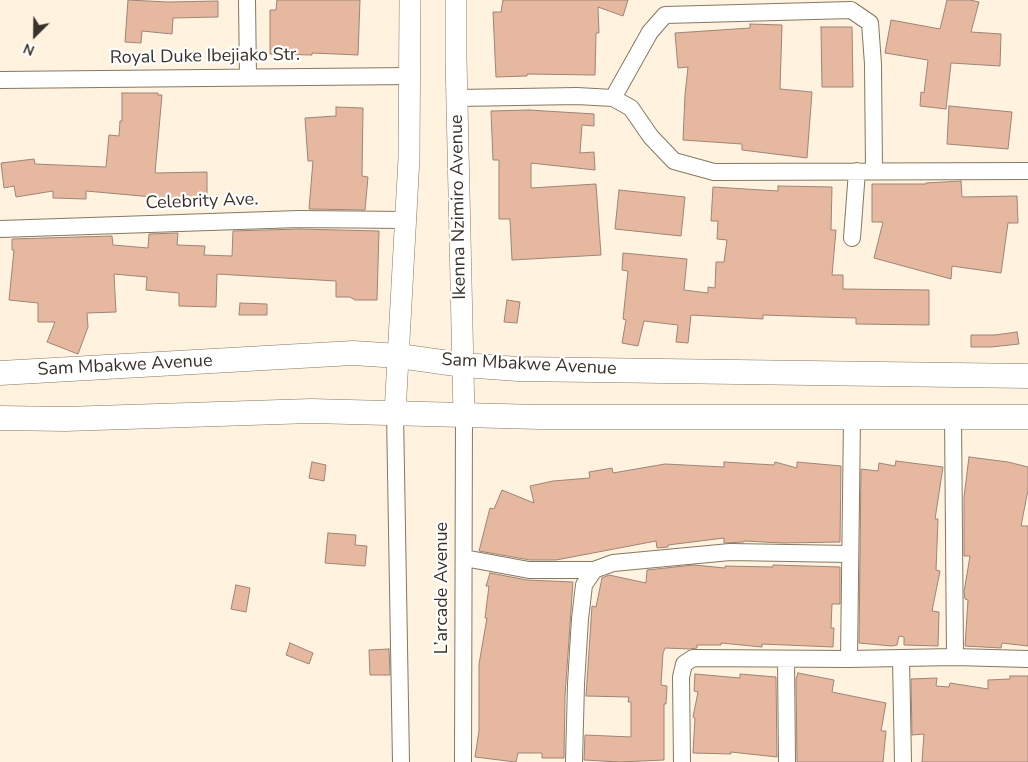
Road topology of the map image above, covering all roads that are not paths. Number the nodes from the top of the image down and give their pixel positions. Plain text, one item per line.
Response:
1 (247, 0) edge
2 (410, 0) edge
3 (456, 0) edge
4 (410, 76) junction
5 (248, 77) junction
6 (0, 80) edge
7 (457, 98) junction
8 (613, 98) junction
9 (857, 171) junction
10 (874, 171) junction
11 (1028, 171) edge
12 (406, 220) junction
13 (0, 229) edge
14 (852, 238) dead end
15 (399, 356) junction
16 (463, 365) junction
17 (0, 373) edge
18 (1028, 376) edge
19 (395, 413) junction
20 (464, 415) junction
21 (852, 417) junction
22 (954, 417) junction
23 (1028, 417) edge
24 (0, 418) edge
25 (850, 554) junction
26 (464, 558) junction
27 (594, 570) junction
28 (955, 657) junction
29 (901, 658) junction
30 (786, 659) junction
31 (849, 659) junction
32 (1028, 659) edge
33 (400, 762) edge
34 (462, 762) edge
35 (574, 762) edge
36 (682, 762) edge
37 (787, 762) edge
38 (903, 762) edge

1 - 5 street
2 - 4 street
3 - 7 street, Ikenna Nzimiro Avenue
4 - 5 street, Royal Duke Ibejiako Str.
4 - 12 street
5 - 6 street, Royal Duke Ibejiako Str.
7 - 8 street
7 - 16 street, Ikenna Nzimiro Avenue
8 - 9 street
8 - 10 street
9 - 10 street
9 - 14 street
10 - 11 street
12 - 13 street, Celebrity Ave.
12 - 15 street
15 - 16 main road, Sam Mbakwe Avenue
15 - 17 main road, Sam Mbakwe Avenue
15 - 19 street
16 - 18 main road, Sam Mbakwe Avenue
16 - 20 street, Ikenna Nzimiro Avenue
19 - 20 main road
19 - 24 main road
19 - 33 street
20 - 21 main road
20 - 26 street, L’arcade Avenue
21 - 22 main road
21 - 25 street
22 - 23 main road
22 - 28 street
25 - 27 street
25 - 31 street
26 - 27 street
26 - 34 street, L’arcade Avenue
27 - 35 street
28 - 29 street
28 - 32 street
29 - 31 street
29 - 38 street
30 - 31 street
30 - 36 street
30 - 37 street

